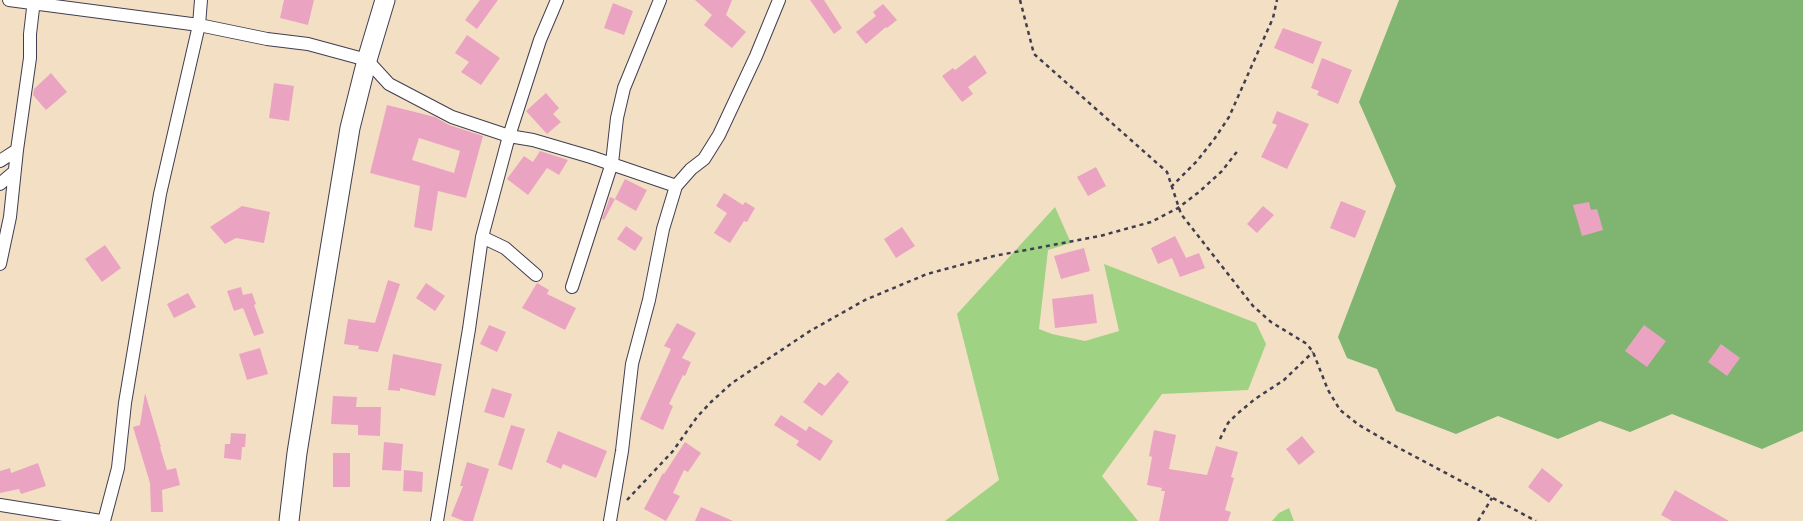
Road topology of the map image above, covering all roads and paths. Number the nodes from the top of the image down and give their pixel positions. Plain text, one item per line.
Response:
1 (9, 0) edge
2 (201, 0) edge
3 (385, 0) edge
4 (557, 0) edge
5 (660, 0) edge
6 (779, 0) edge
7 (1020, 0) edge
8 (1277, 0) edge
9 (34, 2) edge
10 (199, 25) junction
11 (367, 60) junction
12 (509, 136) junction
13 (1239, 149) dead end
14 (17, 150) junction
15 (0, 161) edge
16 (612, 163) junction
17 (14, 172) junction
18 (0, 184) edge
19 (676, 186) junction
20 (1171, 187) junction
21 (1178, 208) junction
22 (482, 237) junction
23 (0, 264) edge
24 (536, 275) dead end
25 (572, 287) dead end
26 (1313, 352) junction
27 (1220, 439) dead end
28 (1492, 498) junction
29 (0, 505) edge
30 (610, 518) edge
31 (102, 521) edge
32 (289, 521) edge
33 (437, 521) edge
34 (1478, 521) edge
35 (1536, 521) edge

1 - 9 street
2 - 10 street
3 - 11 main road
4 - 12 street
5 - 16 street
6 - 19 street
7 - 20 path
8 - 20 path
9 - 10 street
9 - 14 street
10 - 11 street
10 - 31 street
11 - 12 street
11 - 32 main road
12 - 16 street
12 - 22 street
13 - 21 path
14 - 15 street
14 - 17 street
16 - 19 street
16 - 25 street
17 - 18 street
17 - 23 street
19 - 30 street
20 - 21 path
21 - 26 path
21 - 30 path
22 - 24 street
22 - 33 street
26 - 27 path
26 - 28 path
28 - 34 path
28 - 35 path
29 - 31 street

